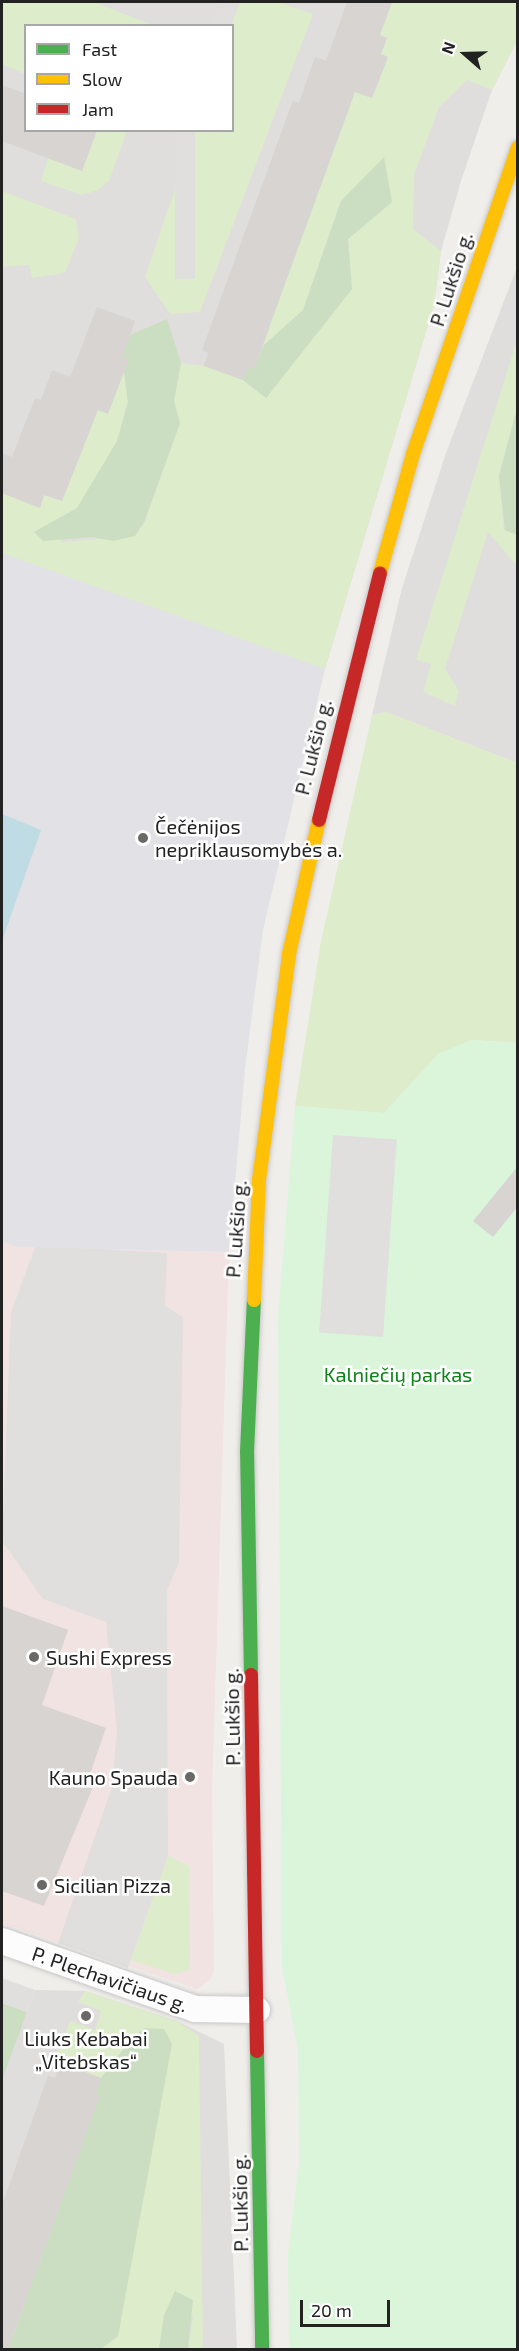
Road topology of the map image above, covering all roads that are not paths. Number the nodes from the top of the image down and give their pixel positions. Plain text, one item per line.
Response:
1 (518, 147) edge
2 (2, 1941) edge
3 (257, 2010) junction
4 (262, 2349) edge

1 - 3 main road, P. Lukšio g.
2 - 3 street, P. Plechavičiaus g.
3 - 4 main road, P. Lukšio g.

